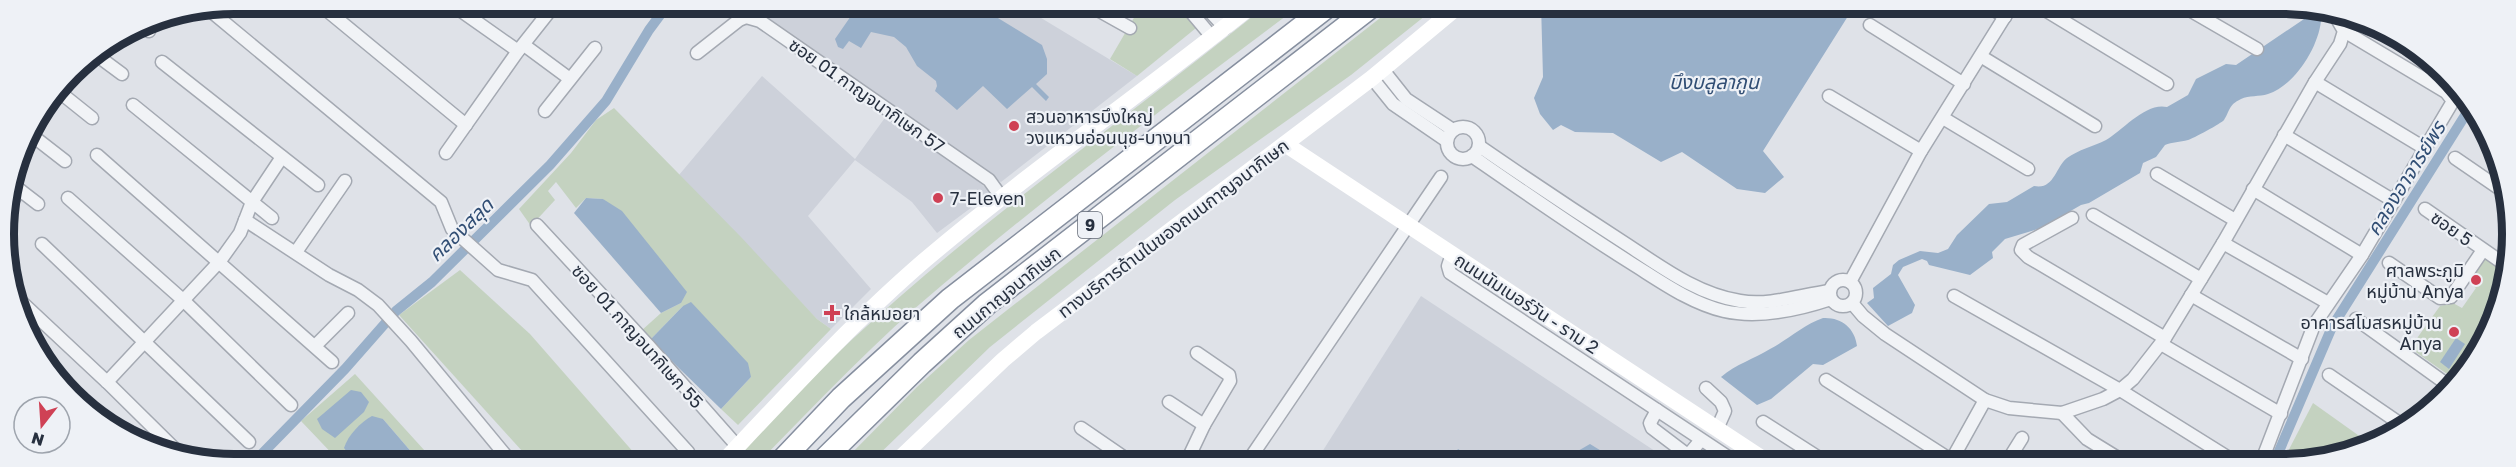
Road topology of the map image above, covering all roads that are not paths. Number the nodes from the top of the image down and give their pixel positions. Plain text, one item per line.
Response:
1 (215, 14) edge
2 (339, 14) edge
3 (467, 14) edge
4 (547, 14) edge
5 (1105, 14) edge
6 (1194, 14) edge
7 (1208, 14) edge
8 (1242, 14) edge
9 (1318, 14) edge
10 (1362, 14) edge
11 (1449, 14) edge
12 (2000, 14) edge
13 (2007, 14) edge
14 (2052, 14) edge
15 (2197, 14) edge
16 (2005, 17) junction
17 (2338, 21) edge
18 (1870, 25) dead end
19 (1130, 28) dead end
20 (2344, 32) junction
21 (1218, 33) junction
22 (521, 48) junction
23 (595, 48) dead end
24 (2257, 49) dead end
25 (697, 53) dead end
26 (1982, 57) junction
27 (101, 58) edge
28 (162, 62) dead end
29 (122, 74) dead end
30 (1378, 74) junction
31 (570, 79) junction
32 (2315, 82) junction
33 (1964, 84) junction
34 (2167, 84) dead end
35 (63, 95) edge
36 (1829, 96) dead end
37 (133, 105) dead end
38 (545, 111) dead end
39 (92, 117) dead end
40 (1943, 118) junction
41 (466, 125) junction
42 (2095, 126) dead end
43 (1450, 135) junction
44 (2284, 135) junction
45 (35, 138) edge
46 (1285, 144) junction
47 (2426, 149) junction
48 (1475, 152) junction
49 (1921, 152) junction
50 (446, 153) dead end
51 (97, 154) dead end
52 (282, 157) junction
53 (2455, 158) dead end
54 (65, 162) dead end
55 (2028, 168) dead end
56 (2157, 174) dead end
57 (1441, 177) dead end
58 (345, 180) dead end
59 (318, 185) dead end
60 (2497, 187) edge
61 (18, 189) edge
62 (2253, 189) junction
63 (68, 198) dead end
64 (1002, 198) junction
65 (2394, 201) junction
66 (252, 202) junction
67 (38, 204) dead end
68 (2425, 209) dead end
69 (2093, 215) dead end
70 (272, 218) dead end
71 (2072, 218) dead end
72 (245, 220) junction
73 (2235, 220) junction
74 (537, 225) dead end
75 (1410, 225) junction
76 (2223, 243) junction
77 (42, 244) dead end
78 (2483, 250) junction
79 (296, 252) junction
80 (1452, 254) junction
81 (2362, 255) junction
82 (220, 261) junction
83 (2501, 262) edge
84 (2389, 263) dead end
85 (2201, 279) junction
86 (1850, 282) junction
87 (1831, 295) junction
88 (2191, 295) junction
89 (1954, 296) dead end
90 (183, 300) junction
91 (1852, 303) junction
92 (2328, 303) junction
93 (26, 306) edge
94 (348, 313) dead end
95 (2355, 320) dead end
96 (1559, 324) junction
97 (1550, 339) junction
98 (144, 341) junction
99 (2163, 341) junction
100 (315, 346) junction
101 (1197, 353) dead end
102 (2302, 359) junction
103 (332, 362) dead end
104 (2329, 375) dead end
105 (1826, 380) dead end
106 (107, 382) junction
107 (2444, 383) edge
108 (1706, 388) dead end
109 (2120, 390) junction
110 (1985, 400) junction
111 (1169, 402) dead end
112 (1656, 402) junction
113 (291, 405) dead end
114 (2062, 413) junction
115 (2281, 414) junction
116 (2396, 421) edge
117 (1763, 422) dead end
118 (1204, 425) junction
119 (1081, 428) dead end
120 (1717, 429) junction
121 (2022, 438) dead end
122 (1701, 440) junction
123 (249, 442) dead end
124 (170, 444) edge
125 (738, 447) junction
126 (503, 454) edge
127 (689, 454) edge
128 (731, 454) edge
129 (788, 454) edge
130 (828, 454) edge
131 (904, 454) edge
132 (1119, 454) edge
133 (1190, 454) edge
134 (1253, 454) edge
135 (1723, 454) edge
136 (1755, 454) edge
137 (1813, 454) edge
138 (1939, 454) edge
139 (1955, 454) edge
140 (2012, 454) edge
141 (2111, 454) edge
142 (2221, 454) edge
143 (2265, 454) edge

1 - 127 street
2 - 41 street
3 - 22 street
4 - 22 street
5 - 19 street
6 - 21 street
7 - 21 street
8 - 21 main road
9 - 129 highway, ถนนกาญจนาภิเษก / 9
10 - 130 highway, ถนนกาญจนาภิเษก / 9
11 - 30 main road, ทางบริการด้านในของถนนกาญจนาภิเษก
12 - 16 street
13 - 16 street
14 - 34 street
15 - 24 street
16 - 26 street
17 - 20 street
18 - 33 street
20 - 32 street
20 - 47 street
21 - 64 main road
22 - 31 street
22 - 41 street
23 - 31 street
25 - 64 street, ซอย 01 กาญจนากิเษก 57
26 - 33 street
26 - 42 street
27 - 29 street
28 - 52 street
30 - 43 street
30 - 46 main road, ทางบริการด้านในของถนนกาญจนาภิเษก
31 - 38 street
32 - 44 street
32 - 47 street
33 - 40 street
35 - 39 street
36 - 49 street
37 - 66 street
40 - 49 street
40 - 55 street
41 - 50 street
43 - 48 street
43 - 48 street
44 - 62 street
44 - 65 street
45 - 54 street
46 - 75 main road, ถนนนัมเบอร์วัน - ราม 2
46 - 131 main road, ทางบริการด้านในของถนนกาญจนาภิเษก
47 - 65 street
48 - 87 street
49 - 86 street
51 - 82 street
52 - 59 street
52 - 66 street
53 - 60 street
56 - 73 street
57 - 75 street
58 - 79 street
61 - 67 street
62 - 73 street
62 - 81 street
63 - 90 street
64 - 125 main road
65 - 81 street
66 - 70 street
66 - 72 street
68 - 78 street, ซอย 5
69 - 85 street
71 - 99 street
72 - 79 street
72 - 82 street
73 - 76 street
74 - 125 street, ซอย 01 กาญจนากิเษก 55
75 - 80 main road, ถนนนัมเบอร์วัน - ราม 2
75 - 134 street
76 - 85 street
76 - 92 street
77 - 98 street
78 - 83 street, ซอย 5
78 - 84 street
79 - 126 street
80 - 96 main road, ถนนนัมเบอร์วัน - ราม 2
80 - 97 street
81 - 92 street
82 - 90 street
82 - 100 street
85 - 88 street
86 - 87 street
86 - 91 street
87 - 91 street
88 - 99 street
88 - 102 street
89 - 109 street
90 - 98 street
90 - 113 street
91 - 110 street
92 - 102 street
93 - 106 street
94 - 100 street
95 - 107 street
96 - 97 street
96 - 112 main road, ถนนนัมเบอร์วัน - ราม 2
97 - 112 street
98 - 106 street
98 - 123 street
99 - 109 street
99 - 115 street
100 - 103 street
101 - 118 street
102 - 115 street
104 - 116 street
105 - 138 street
106 - 124 street
108 - 120 street
109 - 114 street
109 - 142 street
110 - 114 street
110 - 139 street
111 - 118 street
112 - 120 main road, ถนนนัมเบอร์วัน - ราม 2
112 - 122 street
112 - 122 street
114 - 141 street
115 - 143 street
117 - 137 street
118 - 133 street
119 - 132 street
120 - 136 main road, ถนนนัมเบอร์วัน - ราม 2
121 - 140 street
122 - 135 street
125 - 128 main road

